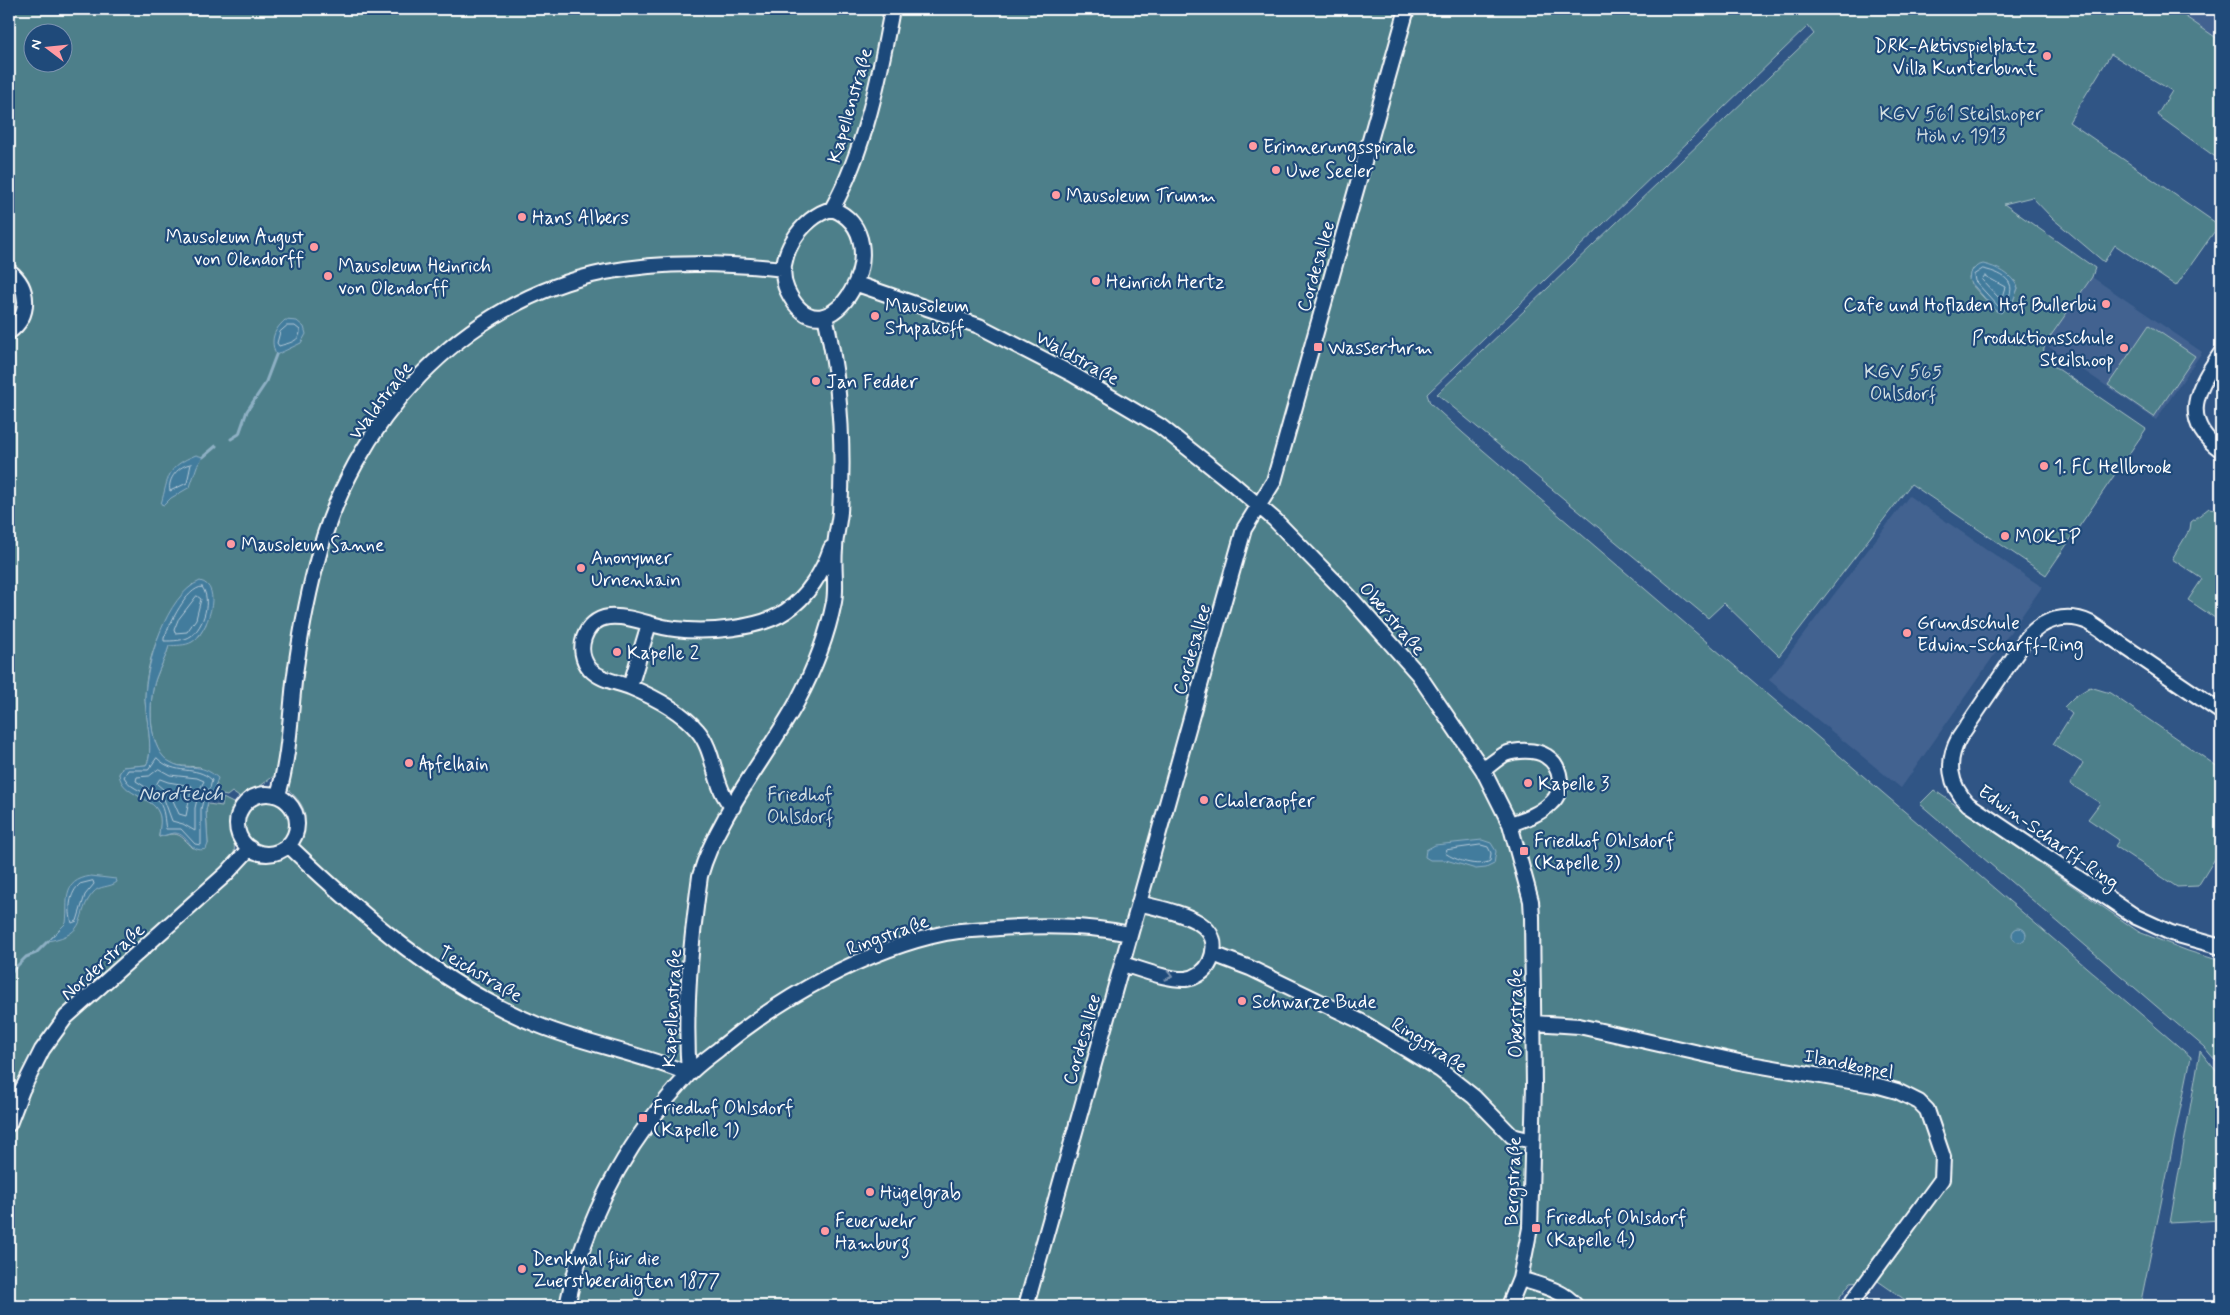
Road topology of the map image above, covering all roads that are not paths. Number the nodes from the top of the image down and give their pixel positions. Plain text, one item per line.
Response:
1 (892, 9) edge
2 (1407, 9) edge
3 (832, 209) junction
4 (784, 269) junction
5 (9, 271) edge
6 (857, 284) junction
7 (825, 316) junction
8 (9, 332) edge
9 (2221, 353) edge
10 (2221, 450) edge
11 (1258, 505) junction
12 (836, 536) junction
13 (649, 624) junction
14 (630, 687) junction
15 (2221, 712) edge
16 (1483, 770) junction
17 (278, 795) junction
18 (733, 807) junction
19 (1510, 824) junction
20 (288, 845) junction
21 (250, 848) junction
22 (1139, 903) junction
23 (1130, 934) junction
24 (2221, 947) edge
25 (1213, 954) junction
26 (1122, 964) junction
27 (1534, 1023) junction
28 (689, 1074) junction
29 (1534, 1085) joint
30 (9, 1124) edge
31 (1532, 1141) junction
32 (1520, 1279) junction
33 (567, 1306) edge
34 (1026, 1306) edge
35 (1510, 1306) edge
36 (1576, 1306) edge
37 (1849, 1306) edge

1 - 3 street, Kapellenstraße
2 - 11 street, Cordesallee
3 - 4 street
3 - 6 street
4 - 7 street
4 - 17 street, Waldstraße
5 - 8 street
6 - 7 street
6 - 11 street, Waldstraße
7 - 12 street, Kapellenstraße
9 - 10 street
11 - 16 street, Oberstraße
11 - 22 street, Cordesallee
12 - 13 street, Kapellenstraße
12 - 18 street, Kapellenstraße
13 - 14 street
13 - 14 street, Kapellenstraße
14 - 18 street, Kapellenstraße
15 - 24 street, Edwin-Scharff-Ring
16 - 19 street, Oberstraße
16 - 19 street
17 - 20 street
17 - 21 street
18 - 28 street, Kapellenstraße
19 - 27 street, Oberstraße
20 - 21 street
20 - 28 street, Teichstraße
21 - 30 street, Norderstraße
22 - 23 street, Cordesallee
22 - 25 street
23 - 26 street, Cordesallee
23 - 28 street, Ringstraße
26 -> 25 street
25 - 31 street, Ringstraße
26 - 34 street, Cordesallee
27 - 29 street, Oberstraße
27 - 37 street, Ilandkoppel
28 - 33 street, Kapellenstraße
29 - 31 street, Bergstraße
31 - 32 street, Bergstraße
32 - 35 street, Bergstraße
32 - 36 street

